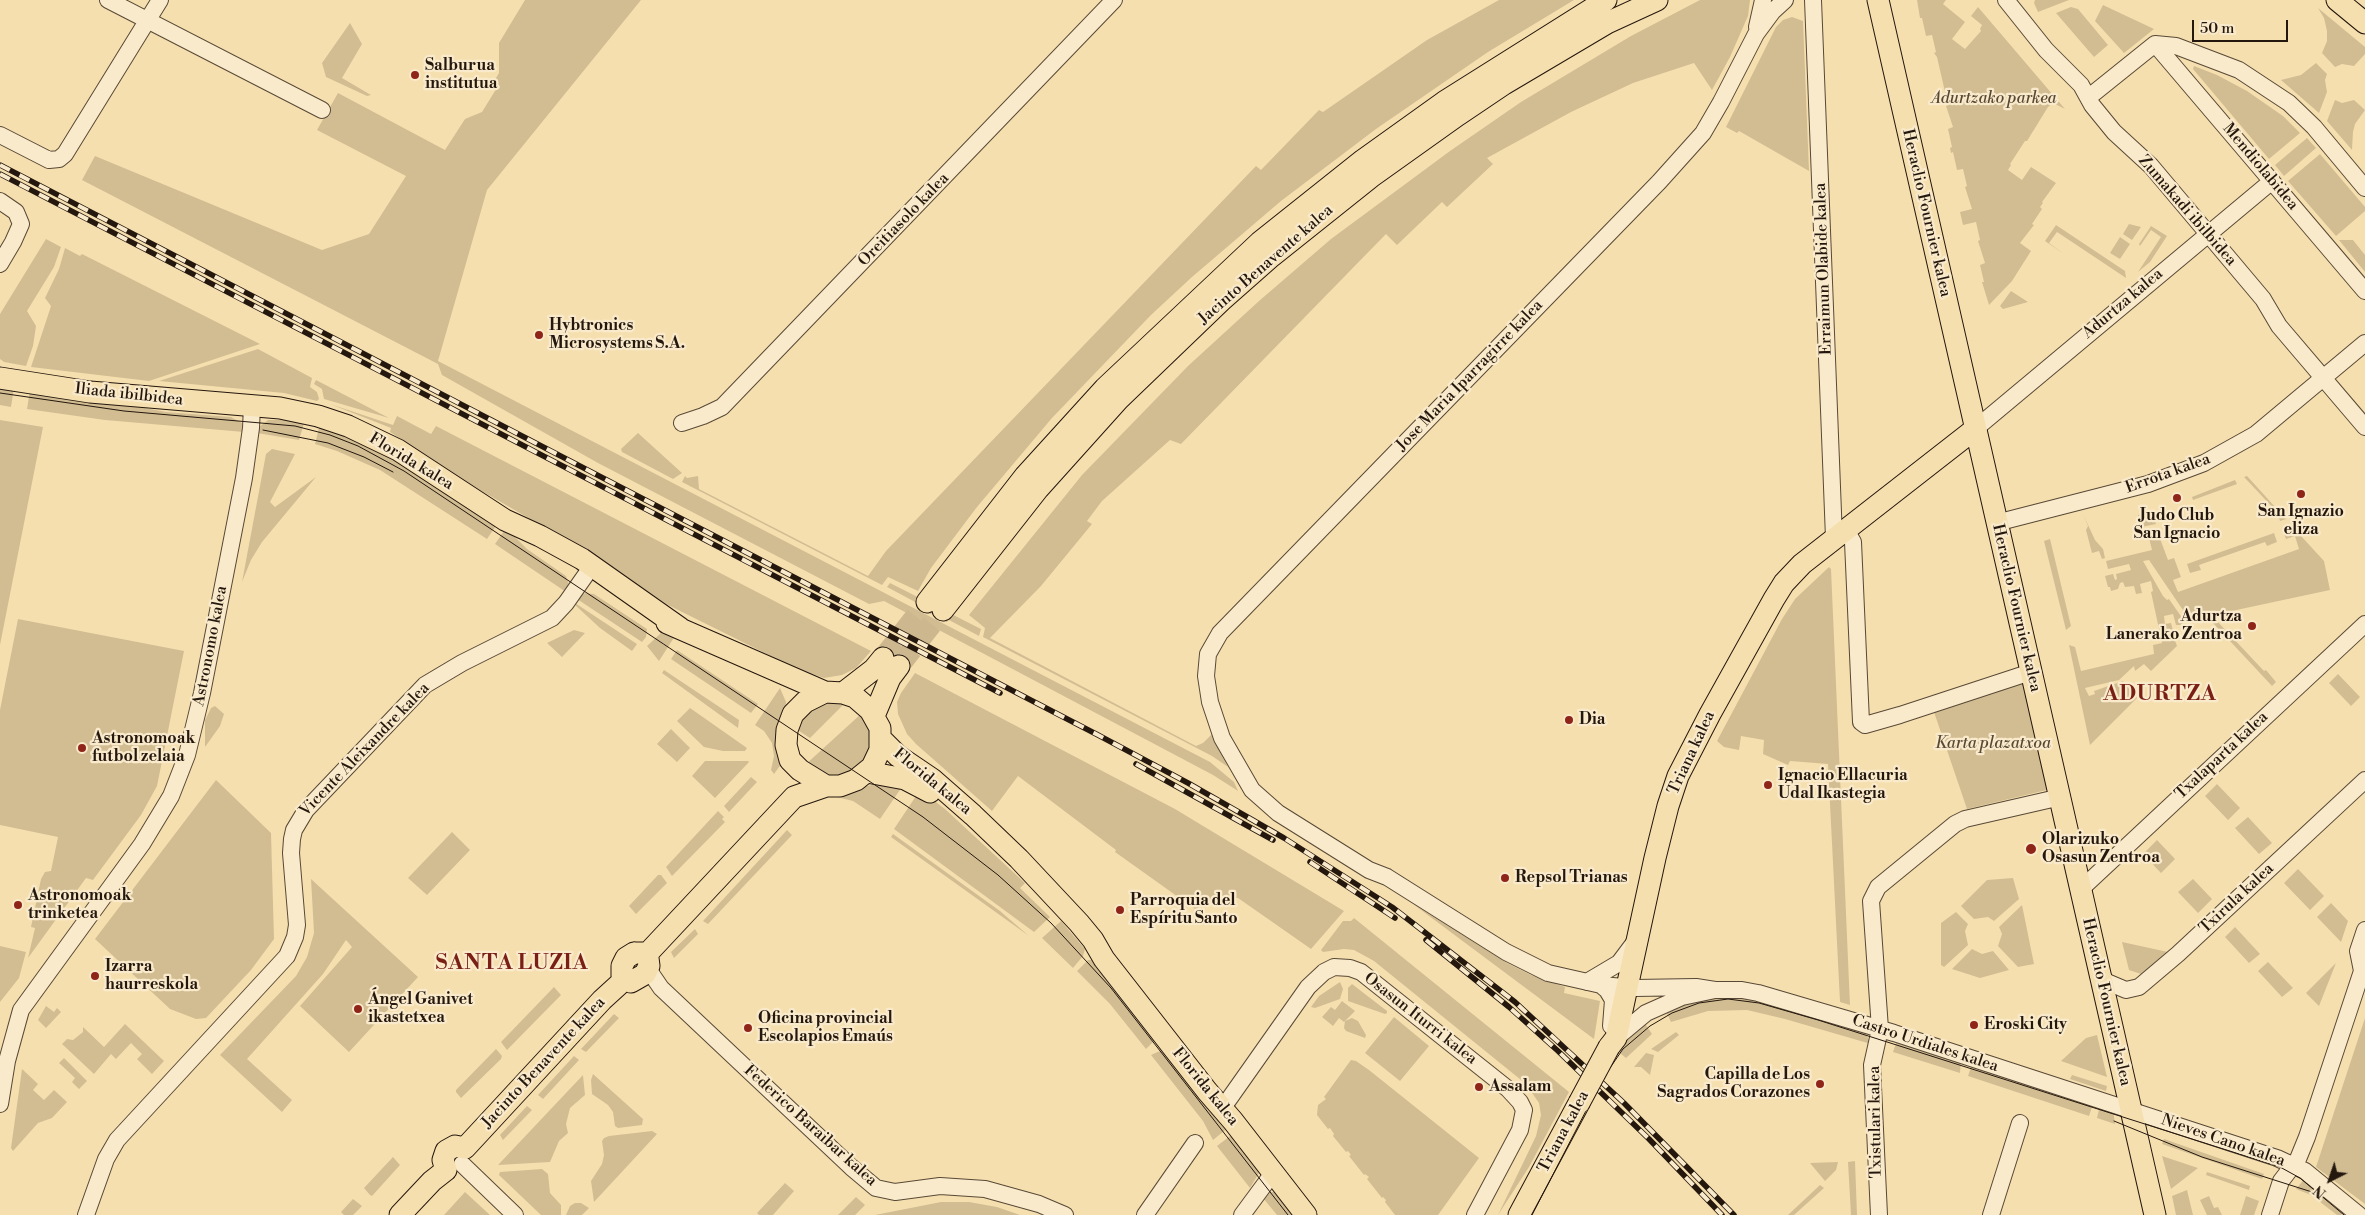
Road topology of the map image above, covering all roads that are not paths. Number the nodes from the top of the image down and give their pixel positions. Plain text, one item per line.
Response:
1 (108, 0) edge
2 (160, 0) edge
3 (1114, 0) edge
4 (1606, 0) edge
5 (1657, 0) edge
6 (1763, 0) edge
7 (1785, 0) edge
8 (1813, 0) edge
9 (1878, 0) edge
10 (2006, 0) edge
11 (2337, 0) edge
12 (148, 21) junction
13 (2365, 23) edge
14 (1756, 34) junction
15 (2155, 44) junction
16 (2089, 97) junction
17 (322, 110) dead end
18 (0, 135) edge
19 (2272, 181) junction
20 (2365, 188) edge
21 (0, 201) edge
22 (2208, 235) junction
23 (0, 264) edge
24 (2365, 291) edge
25 (2365, 343) edge
26 (2324, 378) junction
27 (2, 380) edge
28 (252, 406) junction
29 (682, 423) dead end
30 (2365, 427) edge
31 (1975, 429) junction
32 (1996, 523) junction
33 (1840, 534) junction
34 (588, 572) junction
35 (2365, 624) edge
36 (755, 663) junction
37 (2031, 672) junction
38 (834, 693) junction
39 (793, 714) junction
40 (874, 716) junction
41 (881, 739) junction
42 (796, 767) junction
43 (867, 772) junction
44 (2365, 780) edge
45 (826, 786) junction
46 (794, 797) junction
47 (2061, 797) junction
48 (2080, 890) junction
49 (1641, 928) junction
50 (2365, 930) edge
51 (1104, 959) junction
52 (647, 962) junction
53 (2100, 975) junction
54 (1594, 984) junction
55 (1628, 986) junction
56 (1715, 990) junction
57 (22, 1010) junction
58 (1880, 1029) junction
59 (0, 1039) edge
60 (1613, 1042) junction
61 (0, 1104) edge
62 (1222, 1109) junction
63 (2132, 1110) junction
64 (2020, 1123) dead end
65 (1195, 1143) dead end
66 (458, 1161) junction
67 (2294, 1165) junction
68 (1273, 1173) junction
69 (2351, 1213) edge
70 (86, 1215) edge
71 (400, 1215) edge
72 (515, 1215) edge
73 (1065, 1215) edge
74 (1145, 1215) edge
75 (1242, 1215) edge
76 (1306, 1215) edge
77 (1475, 1215) edge
78 (1519, 1215) edge
79 (1879, 1215) edge
80 (1990, 1215) edge
81 (2155, 1215) edge
82 (2270, 1215) edge

1 - 12 street
2 - 12 street
3 - 29 street, Oreitiasolo kalea
4 - 5 main road, Jacinto Benavente kalea
6 - 14 street, Jose Maria Iparragirre kalea
7 - 14 street, Jose Maria Iparragirre kalea
8 - 33 street, Erraimun Olabide kalea
9 - 31 main road, Heraclio Fournier kalea
10 - 16 street, Zumakadi ibilbidea
11 - 13 main road
12 - 17 street
12 - 18 street
14 - 54 street, Jose Maria Iparragirre kalea
15 - 16 street
15 - 19 street, Mendiolabidea
15 - 20 street
16 - 22 street, Zumakadi ibilbidea
19 - 22 street, Adurtza kalea
19 - 24 street, Mendiolabidea
21 - 23 street
22 - 26 street, Zumakadi ibilbidea
22 - 31 street, Adurtza kalea
25 - 26 street, Errota kalea
26 - 30 street, Zumakadi ibilbidea
26 - 32 street, Errota kalea
27 - 28 main road, Iliada ibilbidea
28 - 34 main road, Florida kalea
28 - 57 street, Astronomo kalea
31 - 32 main road, Heraclio Fournier kalea
31 - 33 main road, Triana kalea
32 - 37 main road, Heraclio Fournier kalea
33 - 37 street, Erraimun Olabide kalea
33 - 49 main road, Triana kalea
34 - 36 main road, Florida kalea
34 - 70 street, Vicente Aleixandre kalea
35 - 48 street, Txalaparta kalea
36 - 38 main road
36 - 39 main road
37 - 47 main road, Heraclio Fournier kalea
38 - 39 main road
38 - 40 main road
38 - 40 main road
39 - 42 main road
40 - 41 main road
41 - 43 main road
41 - 51 main road, Florida kalea
42 - 45 main road
42 - 46 main road
43 - 45 main road
43 - 51 main road, Florida kalea
44 - 53 street, Txirula kalea
45 - 46 main road
46 - 52 main road
47 - 48 main road, Heraclio Fournier kalea
47 - 58 street, Txistulari kalea
48 - 53 main road, Heraclio Fournier kalea
49 - 54 street
49 - 55 main road, Triana kalea
50 - 67 street
51 - 62 main road, Florida kalea
52 - 66 main road, Jacinto Benavente kalea
52 - 73 street, Federico Baraibar kalea
53 - 63 main road, Heraclio Fournier kalea
54 - 55 street, Jose Maria Iparragirre kalea
54 - 60 street
55 - 56 street, Castro Urdiales kalea
55 - 60 main road, Triana kalea
56 - 58 street, Castro Urdiales kalea
56 - 60 street, Castro Urdiales kalea
57 - 59 street
57 - 61 street, Astronomo kalea
58 - 63 street, Castro Urdiales kalea
58 - 79 street, Txistulari kalea
60 - 78 main road, Triana kalea, bridge
62 - 68 main road, Florida kalea
62 - 77 street, Osasun Iturri kalea
63 - 67 street, Nieves Cano kalea
63 - 81 main road, Heraclio Fournier kalea
64 - 80 street
65 - 74 street
66 - 71 main road, Jacinto Benavente kalea
66 - 72 street
67 - 69 street, Nieves Cano kalea
67 - 82 street
68 - 75 street
68 - 76 main road, Florida kalea

